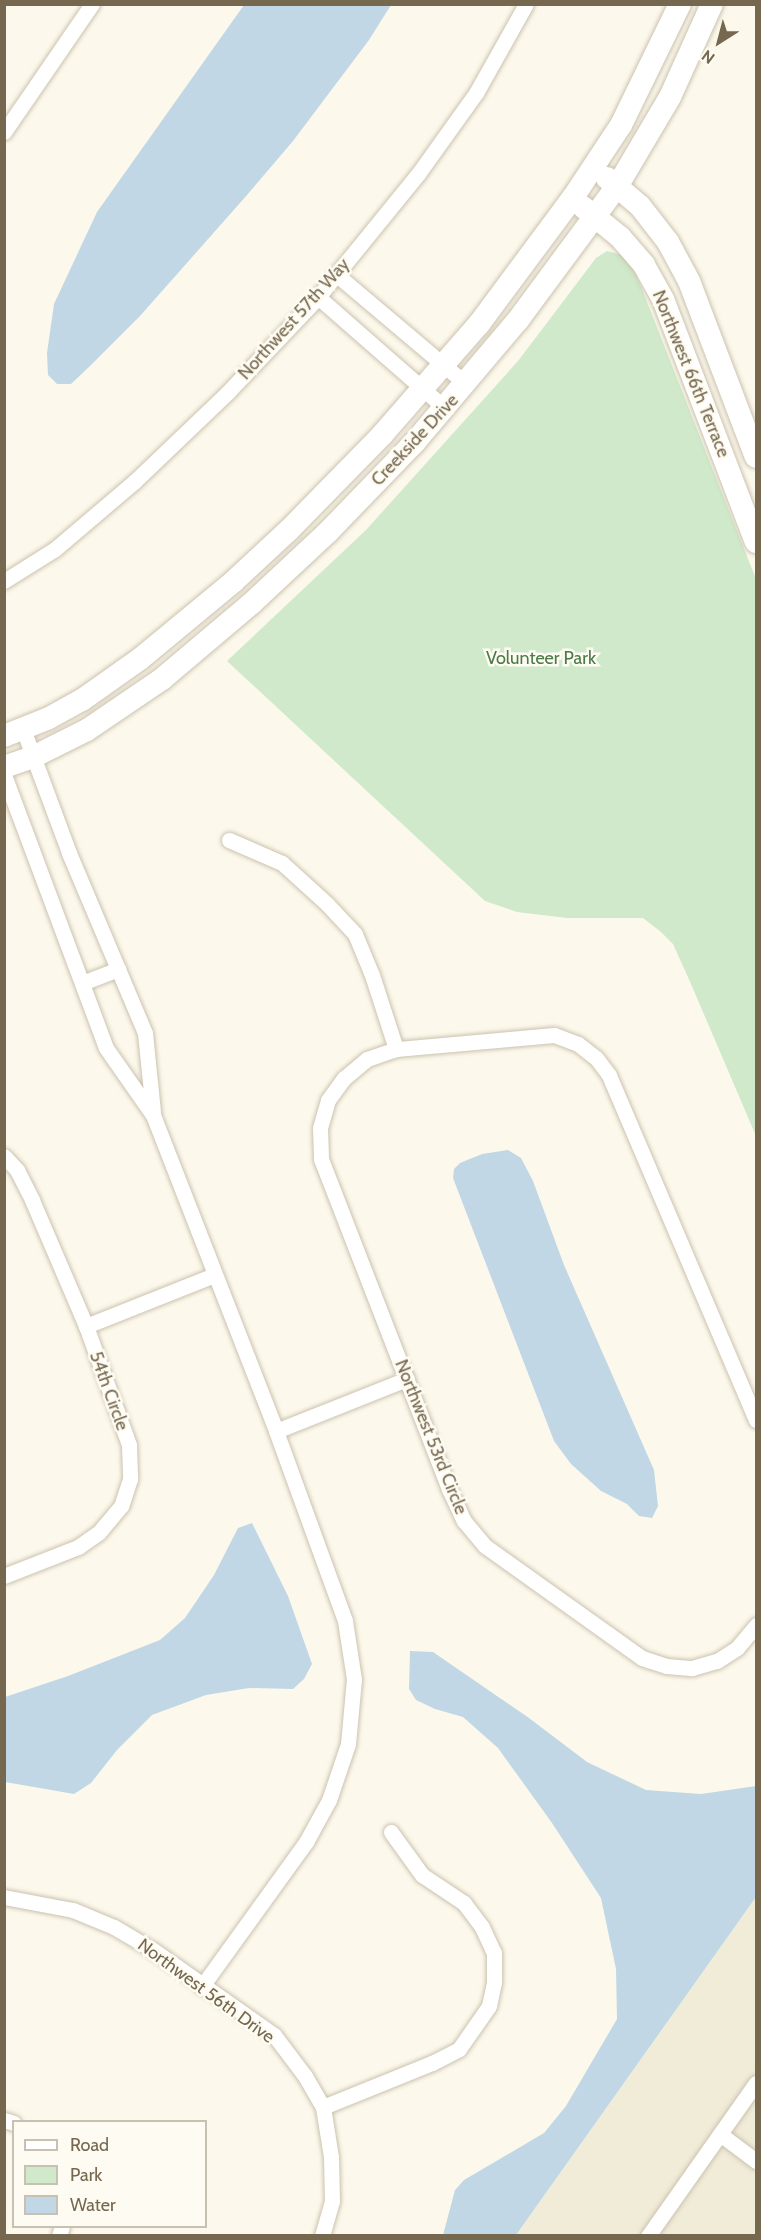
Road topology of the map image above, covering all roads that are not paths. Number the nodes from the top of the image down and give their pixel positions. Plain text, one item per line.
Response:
1 (92, 4) edge
2 (526, 4) edge
3 (680, 4) edge
4 (712, 4) edge
5 (4, 132) edge
6 (593, 168) junction
7 (618, 185) junction
8 (572, 199) junction
9 (596, 216) junction
10 (337, 275) junction
11 (318, 297) junction
12 (444, 365) junction
13 (466, 384) junction
14 (424, 389) junction
15 (445, 408) junction
16 (756, 458) edge
17 (756, 542) edge
18 (4, 581) edge
19 (14, 733) edge
20 (33, 757) junction
21 (4, 767) edge
22 (4, 775) edge
23 (229, 840) dead end
24 (118, 969) junction
25 (82, 983) junction
26 (396, 1049) junction
27 (153, 1115) junction
28 (4, 1156) edge
29 (214, 1275) junction
30 (86, 1326) junction
31 (407, 1379) junction
32 (756, 1419) edge
33 (276, 1431) junction
34 (4, 1576) edge
35 (756, 1624) edge
36 (391, 1832) dead end
37 (4, 1897) edge
38 (202, 1986) junction
39 (756, 2083) edge
40 (323, 2107) junction
41 (720, 2134) junction
42 (756, 2161) edge
43 (322, 2235) edge
44 (648, 2235) edge

1 - 5 street
2 - 10 street, Northwest 57th Way
3 - 6 street, Creekside Drive
4 - 7 street, Creekside Drive
6 - 7 street, Northwest 66th Terrace
6 - 8 street, Creekside Drive
7 - 9 street, Creekside Drive
7 - 16 street, Northwest 66th Terrace
8 - 9 street, Northwest 66th Terrace
8 - 12 street, Creekside Drive
9 - 13 street, Creekside Drive
9 - 17 street, Northwest 66th Terrace
10 - 11 street, Northwest 57th Way
10 - 12 street
11 - 14 street
11 - 18 street, Northwest 57th Way
12 - 13 street
12 - 14 street, Creekside Drive
13 - 15 street, Creekside Drive
14 - 15 street
14 - 19 street, Creekside Drive
15 - 20 street, Creekside Drive
19 - 20 street
20 - 21 street, Creekside Drive
20 - 24 street
22 - 25 street
23 - 26 street
24 - 25 street
24 - 27 street
25 - 27 street
26 - 31 street, Northwest 53rd Circle
26 - 32 street, Northwest 53rd Circle
27 - 29 street
28 - 30 street, 54th Circle
29 - 30 street
29 - 33 street
30 - 34 street, 54th Circle
31 - 33 street
31 - 35 street, Northwest 53rd Circle
33 - 38 street
36 - 40 street
37 - 38 street, Northwest 56th Drive
38 - 40 street, Northwest 56th Drive
39 - 41 street
40 - 43 street, Northwest 56th Drive
41 - 42 street
41 - 44 street

